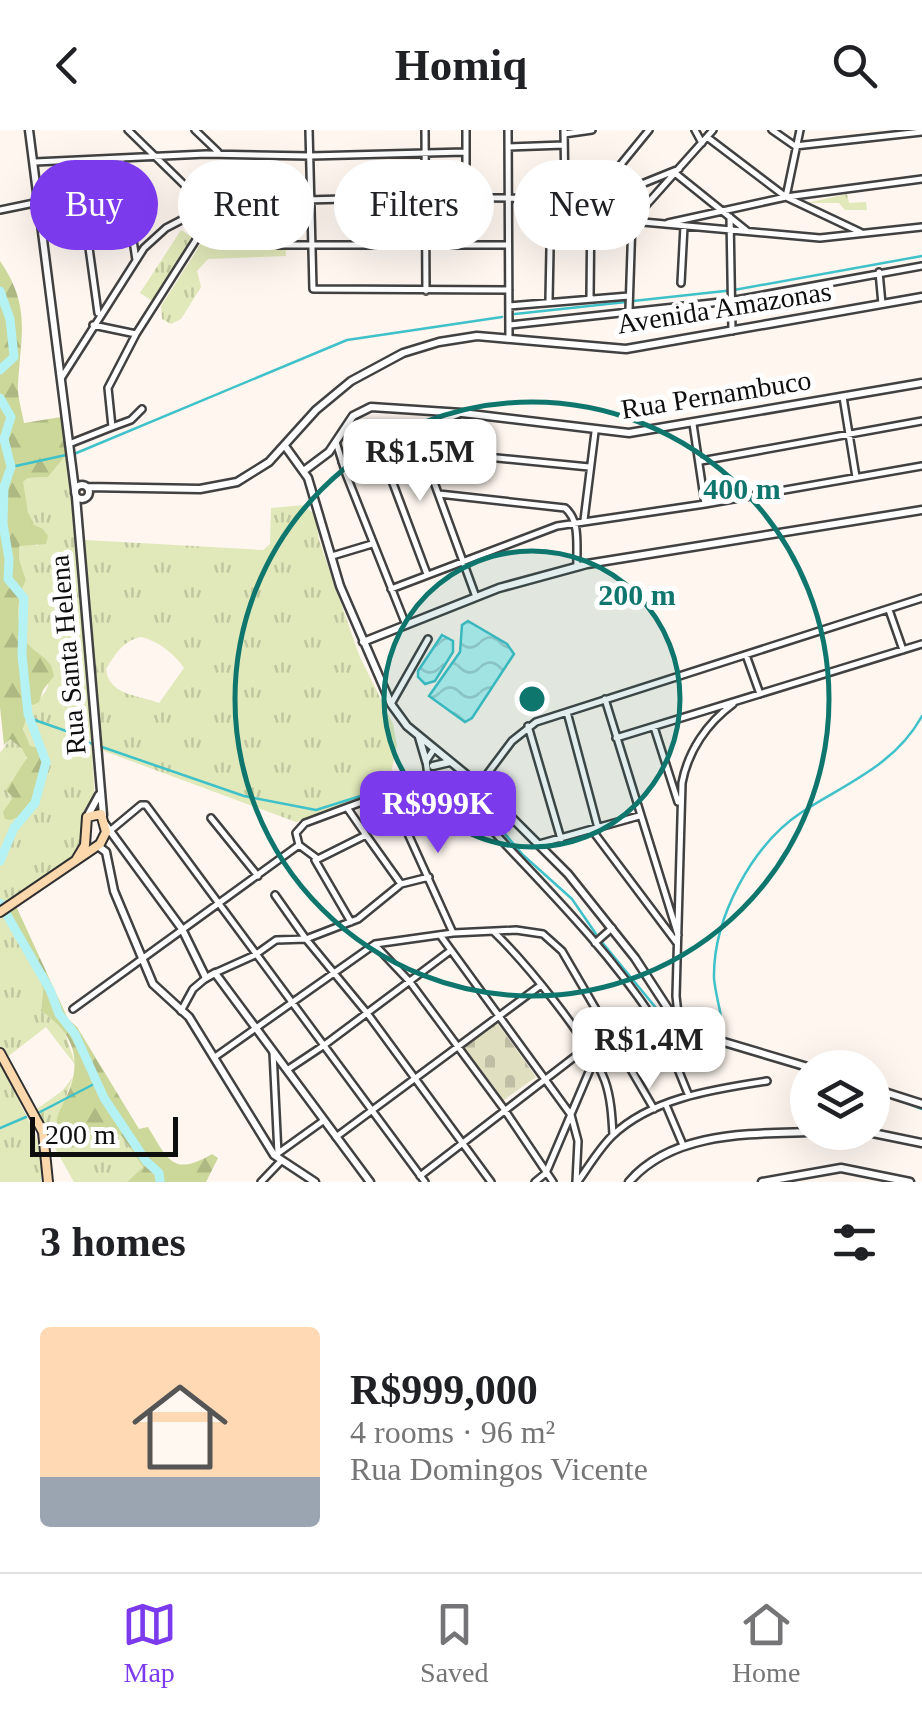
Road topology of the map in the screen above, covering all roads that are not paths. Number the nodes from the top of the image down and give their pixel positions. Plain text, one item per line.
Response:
1 (29, 130) edge
2 (128, 130) edge
3 (195, 130) edge
4 (309, 130) edge
5 (425, 130) edge
6 (466, 130) edge
7 (508, 130) edge
8 (592, 130) edge
9 (649, 130) edge
10 (695, 130) edge
11 (712, 130) edge
12 (772, 130) edge
13 (800, 130) edge
14 (564, 132) edge
15 (922, 132) edge
16 (704, 140) junction
17 (564, 145) junction
18 (795, 146) junction
19 (508, 147) junction
20 (426, 152) junction
21 (466, 152) junction
22 (220, 154) junction
23 (310, 156) junction
24 (160, 158) junction
25 (35, 160) edge
26 (121, 160) edge
27 (310, 160) edge
28 (426, 160) edge
29 (466, 160) edge
30 (564, 160) edge
31 (625, 160) edge
32 (677, 171) junction
33 (178, 175) edge
34 (650, 180) edge
35 (922, 180) edge
36 (808, 194) junction
37 (786, 197) junction
38 (494, 198) edge
39 (508, 198) junction
40 (514, 198) edge
41 (650, 200) edge
42 (30, 204) edge
43 (804, 207) junction
44 (0, 210) edge
45 (720, 210) junction
46 (730, 217) junction
47 (178, 222) edge
48 (650, 222) edge
49 (665, 224) junction
50 (684, 226) junction
51 (922, 227) edge
52 (728, 232) junction
53 (750, 233) junction
54 (863, 234) junction
55 (494, 245) edge
56 (508, 245) junction
57 (45, 250) edge
58 (90, 250) edge
59 (134, 250) edge
60 (192, 250) edge
61 (311, 250) edge
62 (425, 250) edge
63 (550, 250) edge
64 (592, 250) edge
65 (631, 250) edge
66 (136, 260) junction
67 (922, 266) edge
68 (879, 272) junction
69 (681, 284) dead end
70 (426, 290) junction
71 (509, 290) junction
72 (730, 295) junction
73 (629, 296) junction
74 (590, 298) junction
75 (922, 298) edge
76 (549, 300) junction
77 (882, 304) junction
78 (509, 306) junction
79 (629, 310) junction
80 (99, 316) junction
81 (93, 325) junction
82 (510, 325) junction
83 (732, 331) junction
84 (136, 334) junction
85 (509, 337) junction
86 (62, 377) junction
87 (922, 383) edge
88 (844, 397) junction
89 (142, 410) dead end
90 (462, 412) junction
91 (922, 421) edge
92 (693, 424) junction
93 (112, 427) junction
94 (595, 432) junction
95 (416, 433) junction
96 (850, 434) junction
97 (336, 442) junction
98 (285, 446) junction
99 (380, 446) junction
100 (425, 451) junction
101 (70, 452) junction
102 (701, 460) junction
103 (342, 462) junction
104 (922, 466) edge
105 (590, 468) junction
106 (305, 470) junction
107 (856, 477) junction
108 (82, 492) junction
109 (440, 494) junction
110 (706, 504) junction
111 (922, 510) edge
112 (584, 520) junction
113 (576, 523) junction
114 (372, 544) junction
115 (330, 556) junction
116 (465, 559) junction
117 (577, 566) junction
118 (428, 574) junction
119 (391, 589) junction
120 (476, 597) junction
121 (922, 598) edge
122 (889, 610) junction
123 (406, 625) junction
124 (428, 638) dead end
125 (363, 642) junction
126 (922, 647) edge
127 (903, 650) junction
128 (746, 654) junction
129 (760, 694) junction
130 (605, 700) junction
131 (391, 704) junction
132 (732, 704) junction
133 (567, 712) junction
134 (528, 726) junction
135 (654, 726) junction
136 (419, 736) junction
137 (616, 738) junction
138 (434, 749) junction
139 (441, 755) junction
140 (450, 762) junction
141 (429, 766) junction
142 (430, 782) junction
143 (479, 785) junction
144 (100, 794) junction
145 (390, 794) junction
146 (348, 808) junction
147 (681, 809) junction
148 (638, 816) junction
149 (87, 817) junction
150 (211, 818) dead end
151 (106, 826) junction
152 (595, 829) junction
153 (366, 835) junction
154 (86, 838) junction
155 (561, 838) junction
156 (539, 844) junction
157 (299, 845) junction
158 (97, 846) junction
159 (315, 859) junction
160 (76, 860) junction
161 (258, 876) junction
162 (429, 877) junction
163 (401, 884) junction
164 (275, 894) dead end
165 (218, 904) junction
166 (0, 912) edge
167 (680, 914) junction
168 (672, 916) junction
169 (660, 920) junction
170 (351, 922) junction
171 (612, 928) junction
172 (182, 929) junction
173 (493, 931) junction
174 (453, 933) junction
175 (440, 935) junction
176 (679, 938) junction
177 (306, 940) junction
178 (595, 943) junction
179 (375, 944) junction
180 (679, 946) junction
181 (450, 951) junction
182 (255, 955) junction
183 (140, 958) junction
184 (215, 973) junction
185 (335, 973) junction
186 (204, 975) junction
187 (410, 982) junction
188 (541, 985) junction
189 (676, 996) junction
190 (664, 1003) junction
191 (291, 1004) junction
192 (180, 1009) junction
193 (73, 1010) dead end
194 (367, 1013) junction
195 (500, 1016) junction
196 (676, 1021) junction
197 (257, 1028) junction
198 (324, 1046) junction
199 (457, 1047) junction
200 (586, 1048) junction
201 (272, 1052) junction
202 (0, 1053) edge
203 (214, 1057) junction
204 (594, 1060) junction
205 (790, 1062) edge
206 (285, 1070) junction
207 (414, 1077) junction
208 (546, 1079) junction
209 (766, 1080) dead end
210 (890, 1094) edge
211 (690, 1096) junction
212 (922, 1104) edge
213 (666, 1105) junction
214 (370, 1109) junction
215 (504, 1109) junction
216 (654, 1109) junction
217 (571, 1115) junction
218 (324, 1120) junction
219 (790, 1133) edge
220 (613, 1135) junction
221 (890, 1136) edge
222 (336, 1137) junction
223 (462, 1143) junction
224 (922, 1143) edge
225 (683, 1145) junction
226 (278, 1157) junction
227 (546, 1173) junction
228 (423, 1179) edge
229 (48, 1182) edge
230 (260, 1182) edge
231 (315, 1182) edge
232 (370, 1182) edge
233 (491, 1182) edge
234 (535, 1182) edge
235 (554, 1182) edge
236 (577, 1182) edge
237 (629, 1182) edge
238 (762, 1182) edge
239 (910, 1182) edge

1 - 25 street
2 - 24 street
3 - 22 street
4 - 23 street
5 - 20 street
6 - 21 street
7 - 19 street
8 - 14 street
9 - 31 street
10 - 16 street
11 - 16 street
12 - 18 street
13 - 18 street
14 - 17 street
15 - 18 street
16 - 32 street
16 - 37 street
17 - 19 street
17 - 30 street
18 - 37 street
19 - 39 street
20 - 21 street
20 - 23 street
20 - 28 street
21 - 29 street
22 - 23 street
22 - 24 street
23 - 27 street
24 - 26 street
24 - 33 street
32 - 34 street
32 - 41 street
32 - 45 street
35 - 36 street
36 - 37 street
36 - 43 street
37 - 43 street
37 - 45 street
38 - 39 street
39 - 40 street
39 - 56 street
42 - 44 street
43 - 54 street
45 - 46 street
45 - 49 street
46 - 52 street
46 - 53 street
47 - 66 street
48 - 49 street
49 - 50 street
50 - 52 street
50 - 69 street
51 - 54 street
52 - 53 street
52 - 72 street
53 - 54 street
55 - 56 street
56 - 71 street
57 - 86 street
58 - 80 street
59 - 66 street
60 - 84 street
61 - 70 street
62 - 70 street
63 - 76 street
64 - 74 street
65 - 73 street
66 - 80 street
67 - 68 street
68 - 72 street
68 - 77 street
70 - 71 street
71 - 78 street
72 - 79 street
72 - 83 street
73 - 74 street
73 - 79 street
74 - 76 street
75 - 77 street, Avenida Amazonas
76 - 78 street
77 - 83 street, Avenida Amazonas
78 - 82 street
79 - 82 street
80 - 81 street
81 - 84 street
81 - 86 street
82 - 85 street
83 - 85 street, Avenida Amazonas
84 - 93 street
85 - 98 street, Avenida Amazonas
86 - 101 street
87 - 88 street, Rua Pernambuco
88 - 92 street, Rua Pernambuco
88 - 96 street
89 - 93 street
90 - 94 street, Rua Pernambuco
90 - 95 street
90 - 97 street, Rua Pernambuco
91 - 96 street
92 - 94 street, Rua Pernambuco
92 - 102 street
93 - 101 street
94 - 105 street
95 - 99 street
95 - 100 street
96 - 102 street
96 - 107 street
97 - 103 street
97 - 106 street, Rua Pernambuco
98 - 106 street
98 - 108 street, Avenida Amazonas
99 - 103 street
99 - 118 street
100 - 105 street
100 - 109 street
101 - 108 street
102 - 110 street
103 - 114 street
104 - 107 street
105 - 112 street
106 - 115 street
107 - 110 street
108 - 144 street, Rua Santa Helena
109 - 113 street
109 - 116 street
110 - 112 street
111 - 117 street
112 - 113 street
113 - 116 street
113 - 117 street
114 - 115 street
114 - 119 street
115 - 125 street
116 - 118 street
116 - 120 street
117 - 120 street
118 - 119 street
119 - 123 street
120 - 123 street
121 - 122 street
122 - 127 street
122 - 128 street
123 - 125 street
124 - 131 street
125 - 131 street
126 - 127 street
127 - 129 street
128 - 129 street
128 - 130 street
129 - 132 street
130 - 133 street
130 - 137 street
131 - 136 street
132 - 135 street
132 - 147 street
133 - 134 street
133 - 152 street
134 - 143 street
134 - 155 street
135 - 137 street
135 - 147 street
136 - 138 street
136 - 141 street
137 - 148 street
138 - 139 street
138 - 141 street
139 - 140 street
139 - 141 street
140 - 141 street
140 - 143 street
141 - 142 street
142 - 145 street
142 - 178 street
143 - 156 street
144 - 149 street, Rua Santa Helena
144 - 151 street, Rua Santa Helena
145 - 146 street
145 - 162 street
146 - 153 street
146 - 157 street
147 - 167 street
148 - 152 street
148 - 168 street
149 - 151 main road
149 - 154 main road, Rua Santa Helena
150 - 161 street
151 - 158 main road
151 - 165 street
151 - 172 street
152 - 155 street
152 - 169 street
153 - 159 street
153 - 163 street
154 - 158 main road
154 - 160 main road
155 - 156 street
156 - 171 street
157 - 159 street
157 - 161 street
158 - 160 main road
158 - 183 street
159 - 170 street
160 - 166 main road
161 - 165 street
162 - 163 street
162 - 174 street
163 - 170 street
164 - 177 street
165 - 172 street
165 - 182 street
167 - 168 street
167 - 176 street
168 - 169 street
168 - 176 street
169 - 180 street
170 - 177 street
171 - 178 street
171 - 190 street
172 - 183 street
172 - 186 street
173 - 174 street
173 - 188 street
173 - 216 street
174 - 175 street
175 - 179 street
175 - 181 street
176 - 180 street
177 - 182 street
177 - 185 street
178 - 211 street
179 - 185 street
179 - 187 street
180 - 189 street
181 - 187 street
181 - 195 street
182 - 184 street
182 - 191 street
183 - 192 street
183 - 193 street
184 - 186 street
184 - 197 street
185 - 191 street
185 - 194 street
186 - 192 street
187 - 194 street
187 - 199 street
188 - 195 street
188 - 200 street
189 - 190 street
189 - 196 street
190 - 196 street
191 - 197 street
191 - 198 street
192 - 203 street
194 - 198 street
194 - 207 street
195 - 199 street
195 - 208 street
196 - 205 street
197 - 201 street
197 - 203 street
198 - 206 street
198 - 214 street
199 - 207 street
199 - 215 street
200 - 204 street
200 - 208 street
201 - 206 street
201 - 226 street
202 - 229 main road
203 - 226 street
204 - 217 street
204 - 220 street
206 - 218 street
207 - 214 street
207 - 223 street
208 - 215 street
208 - 217 street
209 - 211 street
210 - 212 street
211 - 213 street
213 - 216 street
213 - 225 street
214 - 222 street
214 - 228 street
215 - 223 street
215 - 227 street
216 - 220 street
217 - 227 street
217 - 236 street
218 - 222 street
218 - 226 street
219 - 225 street
220 - 236 street
221 - 224 street
222 - 232 street
223 - 228 street
223 - 233 street
225 - 237 street
226 - 230 street
226 - 231 street
227 - 234 street
227 - 235 street
238 - 239 street

